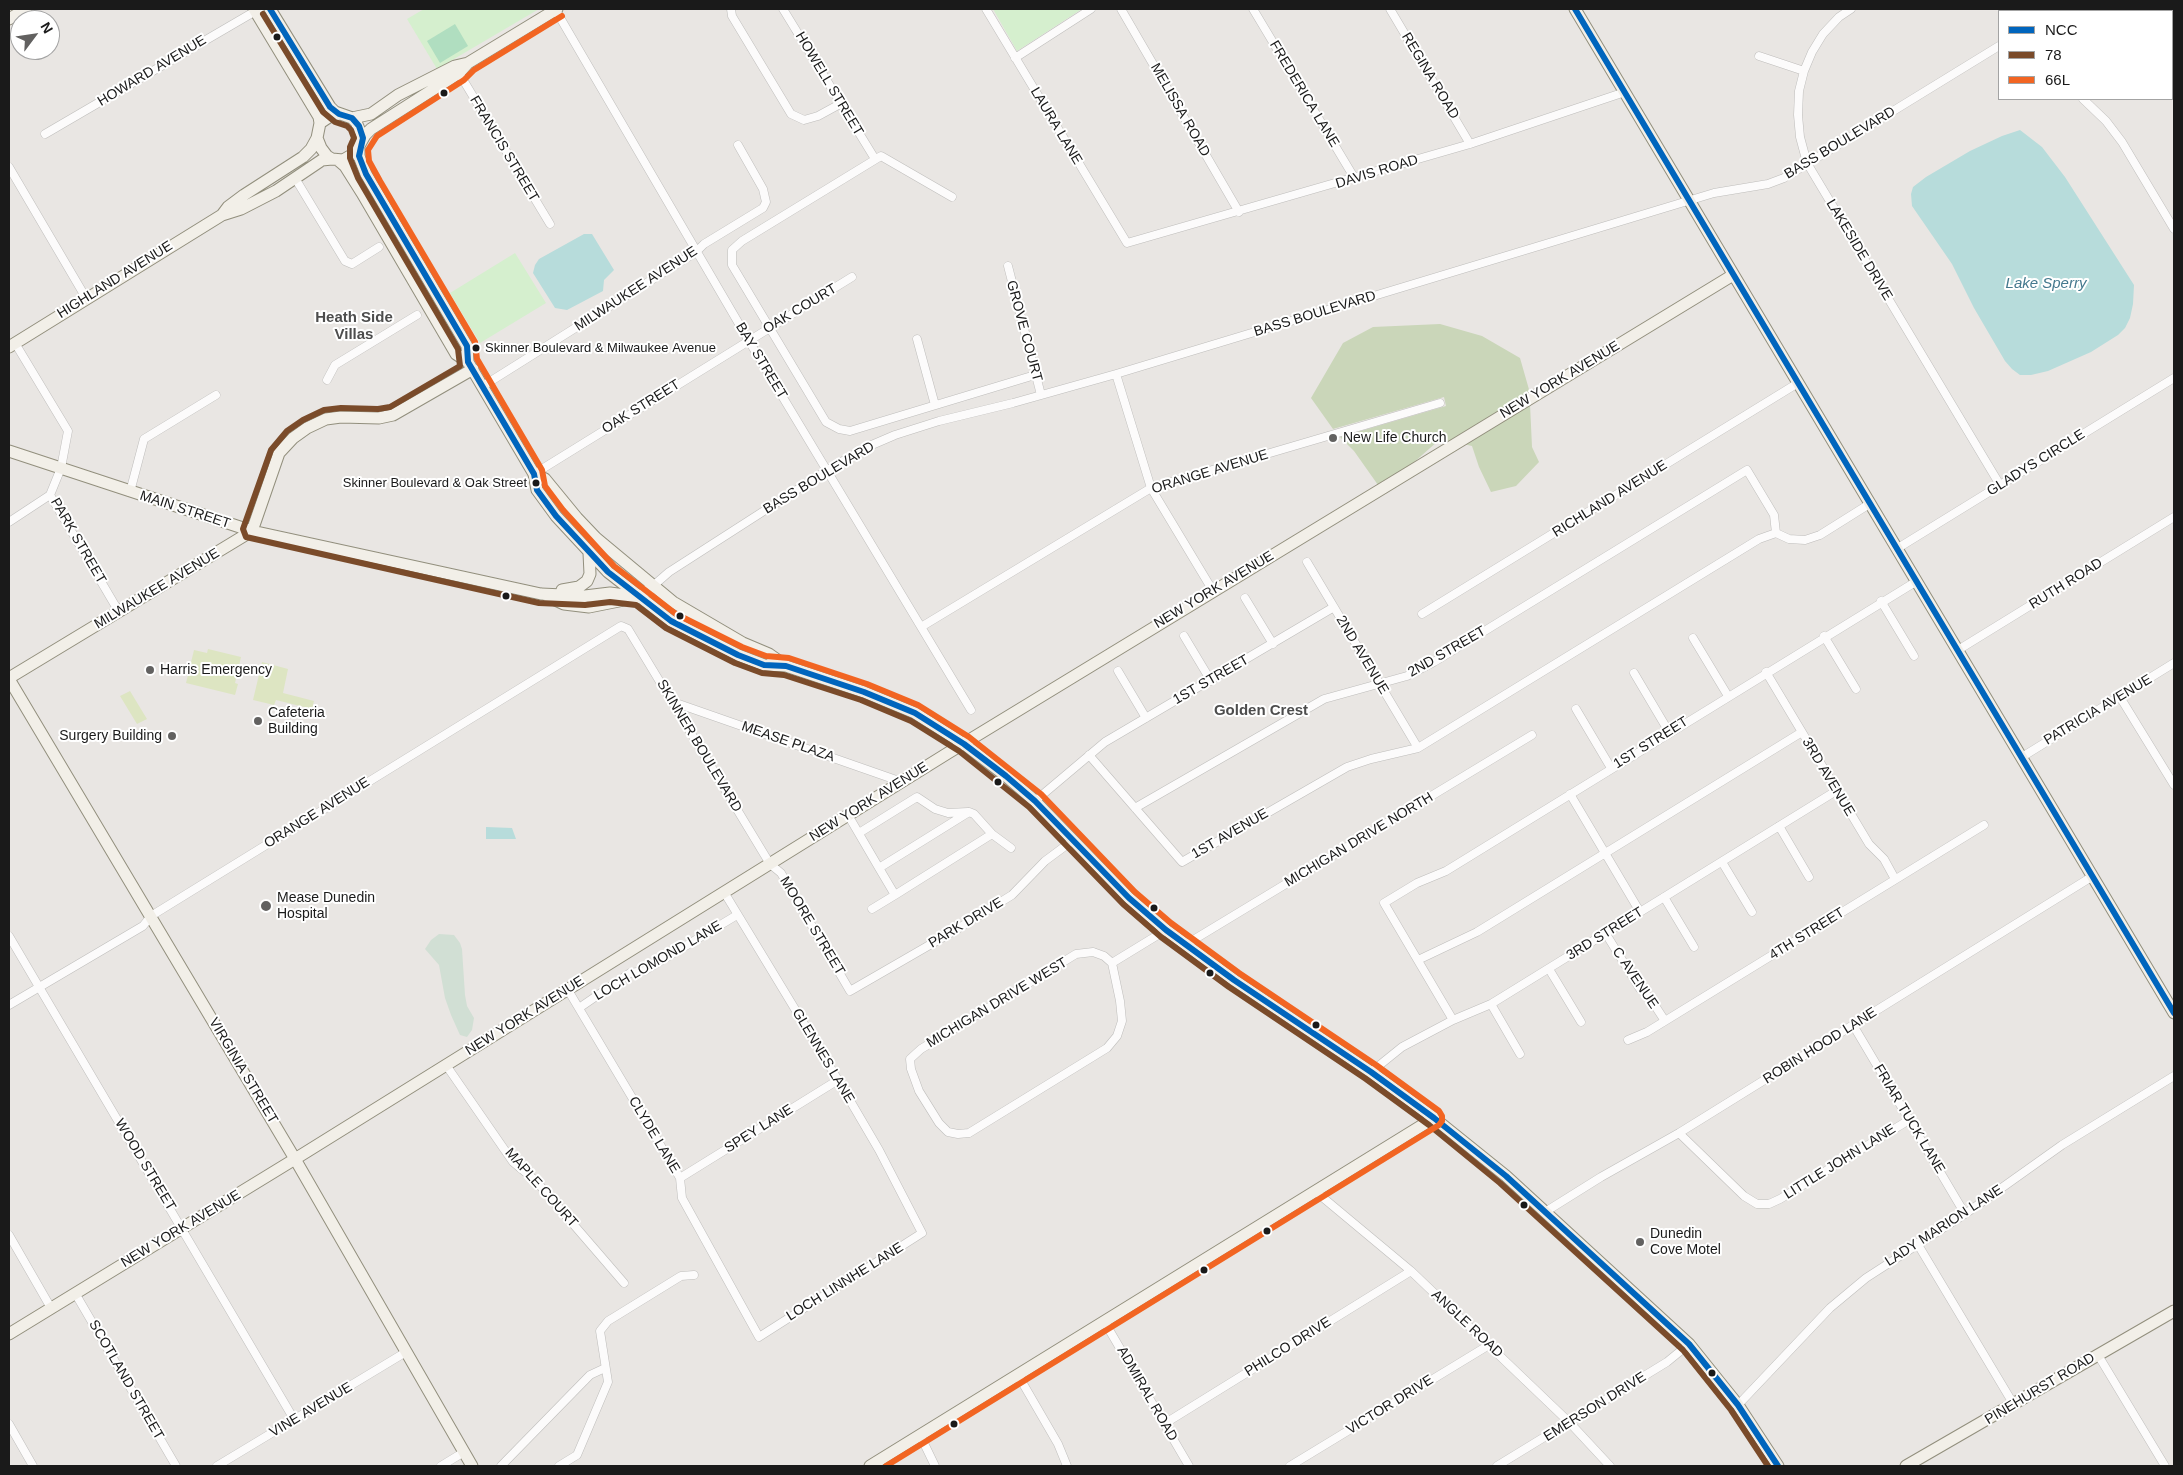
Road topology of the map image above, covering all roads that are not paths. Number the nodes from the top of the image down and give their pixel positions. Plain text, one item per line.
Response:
1 (26, 9) edge
2 (256, 9) edge
3 (270, 9) edge
4 (556, 9) edge
5 (731, 9) edge
6 (783, 9) edge
7 (986, 9) edge
8 (1091, 9) edge
9 (1121, 9) edge
10 (1253, 9) edge
11 (1390, 9) edge
12 (1575, 9) edge
13 (1851, 9) edge
14 (9, 19) edge
15 (1998, 47) edge
16 (1759, 56) dead end
17 (1015, 58) junction
18 (468, 63) junction
19 (1804, 71) junction
20 (459, 73) junction
21 (1625, 92) junction
22 (2084, 100) edge
23 (840, 104) junction
24 (339, 114) junction
25 (352, 118) junction
26 (320, 123) junction
27 (45, 134) dead end
28 (317, 138) junction
29 (361, 143) junction
30 (1470, 144) junction
31 (738, 145) dead end
32 (878, 158) junction
33 (335, 159) junction
34 (1808, 164) junction
35 (9, 167) edge
36 (295, 178) junction
37 (1355, 179) junction
38 (952, 197) dead end
39 (1690, 201) junction
40 (1239, 212) junction
41 (222, 215) junction
42 (550, 224) dead end
43 (2174, 229) edge
44 (1127, 243) joint
45 (379, 247) dead end
46 (696, 252) junction
47 (1008, 266) dead end
48 (1733, 275) junction
49 (852, 277) dead end
50 (86, 298) junction
51 (417, 315) dead end
52 (769, 327) junction
53 (917, 339) dead end
54 (749, 341) junction
55 (12, 345) edge
56 (470, 366) junction
57 (1116, 374) junction
58 (1036, 375) junction
59 (2174, 378) edge
60 (327, 380) dead end
61 (1798, 383) junction
62 (482, 386) junction
63 (216, 395) dead end
64 (1042, 395) junction
65 (1440, 402) dead end
66 (936, 405) junction
67 (9, 451) edge
68 (61, 468) junction
69 (826, 471) junction
70 (534, 474) junction
71 (2000, 485) junction
72 (1151, 488) junction
73 (130, 492) junction
74 (50, 495) junction
75 (1870, 503) junction
76 (2174, 517) edge
77 (9, 522) edge
78 (252, 531) junction
79 (1776, 532) junction
80 (1898, 548) junction
81 (589, 553) junction
82 (1307, 562) dead end
83 (1917, 580) junction
84 (653, 586) junction
85 (1213, 591) junction
86 (541, 594) junction
87 (639, 598) junction
88 (1245, 598) dead end
89 (1881, 601) junction
90 (1334, 607) junction
91 (119, 612) junction
92 (1422, 614) dead end
93 (921, 627) junction
94 (628, 629) joint
95 (1184, 636) dead end
96 (1824, 636) junction
97 (1693, 638) dead end
98 (1272, 644) junction
99 (1958, 650) junction
100 (1914, 656) dead end
101 (2174, 663) edge
102 (786, 666) junction
103 (1118, 671) dead end
104 (1766, 672) junction
105 (1634, 673) dead end
106 (9, 678) edge
107 (1211, 681) junction
108 (1379, 683) junction
109 (1856, 689) dead end
110 (1728, 696) junction
111 (2120, 697) junction
112 (673, 702) junction
113 (1576, 708) dead end
114 (972, 710) dead end
115 (1146, 718) junction
116 (1669, 732) junction
117 (1802, 732) junction
118 (1532, 736) dead end
119 (964, 744) junction
120 (1418, 748) junction
121 (1089, 755) junction
122 (2022, 757) junction
123 (1612, 768) junction
124 (902, 782) junction
125 (2174, 785) edge
126 (1836, 791) junction
127 (1570, 794) junction
128 (1035, 802) junction
129 (1135, 808) junction
130 (969, 812) junction
131 (848, 815) junction
132 (1984, 825) dead end
133 (1779, 826) junction
134 (859, 833) junction
135 (992, 834) junction
136 (1072, 841) junction
137 (1011, 848) dead end
138 (1605, 854) junction
139 (1722, 862) junction
140 (770, 864) junction
141 (879, 868) junction
142 (1809, 876) dead end
143 (2093, 876) junction
144 (1896, 878) junction
145 (724, 892) junction
146 (895, 894) junction
147 (1664, 898) junction
148 (872, 909) dead end
149 (1640, 912) junction
150 (1752, 912) dead end
151 (737, 915) junction
152 (151, 916) junction
153 (1166, 930) junction
154 (1606, 934) junction
155 (9, 936) edge
156 (1185, 944) junction
157 (1694, 948) dead end
158 (1418, 960) junction
159 (1112, 964) junction
160 (1549, 969) junction
161 (39, 987) junction
162 (568, 990) junction
163 (850, 991) joint
164 (1491, 1004) junction
165 (9, 1005) edge
166 (579, 1008) junction
167 (2174, 1013) edge
168 (1453, 1020) junction
169 (1665, 1021) junction
170 (1581, 1022) dead end
171 (1853, 1025) junction
172 (1628, 1040) dead end
173 (1520, 1054) dead end
174 (446, 1065) junction
175 (1371, 1072) junction
176 (2174, 1076) edge
177 (838, 1080) junction
178 (1434, 1118) junction
179 (1909, 1120) junction
180 (1679, 1133) junction
181 (295, 1159) junction
182 (680, 1178) junction
183 (1315, 1191) junction
184 (1545, 1212) junction
185 (1965, 1214) junction
186 (918, 1223) joint
187 (182, 1228) junction
188 (9, 1235) edge
189 (1918, 1243) junction
190 (1411, 1272) junction
191 (694, 1276) dead end
192 (624, 1283) dead end
193 (75, 1293) junction
194 (51, 1308) junction
195 (2174, 1311) edge
196 (1104, 1321) junction
197 (9, 1334) edge
198 (759, 1337) joint
199 (1689, 1344) junction
200 (1489, 1345) junction
201 (406, 1352) junction
202 (2098, 1354) junction
203 (605, 1368) junction
204 (1018, 1375) junction
205 (1738, 1405) junction
206 (2014, 1405) junction
207 (295, 1421) junction
208 (1570, 1423) junction
209 (9, 1424) edge
210 (1164, 1424) junction
211 (920, 1435) junction
212 (464, 1452) junction
213 (2162, 1465) edge
214 (33, 1466) edge
215 (176, 1466) edge
216 (216, 1466) edge
217 (441, 1466) edge
218 (472, 1466) edge
219 (501, 1466) edge
220 (559, 1466) edge
221 (870, 1466) edge
222 (935, 1466) edge
223 (1067, 1466) edge
224 (1189, 1466) edge
225 (1290, 1466) edge
226 (1497, 1466) edge
227 (1610, 1466) edge
228 (1778, 1466) edge
229 (1906, 1466) edge

1 - 14 street
2 - 26 street
2 - 27 street, HOWARD AVENUE
3 - 24 street
4 - 18 street
4 - 46 street, BAY STREET
5 - 23 street
6 - 23 street, HOWELL STREET
7 - 17 street, LAURA LANE
8 - 17 street
9 - 40 street, MELISSA ROAD
10 - 37 street, FREDERICA LANE
11 - 30 street, REGINA ROAD
12 - 21 street
13 - 19 street, LAKESIDE DRIVE
15 - 34 street, BASS BOULEVARD
16 - 19 street
17 - 44 street, LAURA LANE
18 - 20 street
18 - 25 street
19 - 34 street, LAKESIDE DRIVE
20 - 29 street
20 - 42 street, FRANCIS STREET
21 - 30 street, DAVIS ROAD
21 - 39 street
22 - 43 street
23 - 32 street, HOWELL STREET
24 - 25 street
24 - 26 street
25 - 29 street
26 - 28 street
28 - 33 street
28 - 41 street, HIGHLAND AVENUE
29 - 33 street
29 - 56 street
30 - 37 street, DAVIS ROAD
31 - 46 street, MILWAUKEE AVENUE
32 - 38 street
32 - 52 street
33 - 36 street, HIGHLAND AVENUE
33 - 56 street
34 - 39 street, BASS BOULEVARD
34 - 71 street, LAKESIDE DRIVE
35 - 50 street
36 - 41 street, HIGHLAND AVENUE
36 - 45 street
37 - 40 street, DAVIS ROAD
39 - 48 street
39 - 57 street, BASS BOULEVARD
40 - 44 street, DAVIS ROAD
41 - 50 street, HIGHLAND AVENUE
46 - 54 street, BAY STREET
46 - 62 street, MILWAUKEE AVENUE
47 - 58 street, GROVE COURT
48 - 61 street
48 - 85 street, NEW YORK AVENUE
49 - 52 street, OAK COURT
50 - 55 street, HIGHLAND AVENUE
51 - 60 street
52 - 54 street, OAK COURT
52 - 66 street
53 - 66 street
54 - 69 street, BAY STREET
54 - 70 street, OAK STREET
55 - 68 street, PARK STREET
56 - 62 street
56 - 78 street
57 - 64 street, BASS BOULEVARD
57 - 72 street
58 - 64 street, GROVE COURT
58 - 66 street
59 - 71 street, GLADYS CIRCLE
61 - 75 street
61 - 92 street, RICHLAND AVENUE
62 - 70 street
63 - 73 street
64 - 69 street, BASS BOULEVARD
65 - 72 street, ORANGE AVENUE
67 - 68 street, MAIN STREET
68 - 73 street, MAIN STREET
68 - 74 street, PARK STREET
69 - 84 street, BASS BOULEVARD
69 - 93 street, BAY STREET
70 - 81 street
70 - 84 street
71 - 80 street, GLADYS CIRCLE
72 - 85 street
72 - 93 street, ORANGE AVENUE
73 - 78 street, MAIN STREET
74 - 77 street
74 - 91 street, PARK STREET
75 - 79 street
75 - 80 street
76 - 99 street, RUTH ROAD
78 - 86 street, MAIN STREET
78 - 91 street, MILWAUKEE AVENUE
79 - 108 street, 2ND STREET
79 - 120 street
80 - 83 street
81 - 86 street
81 - 87 street
82 - 90 street, 2ND AVENUE
83 - 89 street, 1ST STREET
83 - 99 street
84 - 87 street, BASS BOULEVARD
84 - 102 street, MAIN STREET
85 - 119 street, NEW YORK AVENUE
86 - 87 street, MAIN STREET
87 - 102 street, MAIN STREET
88 - 98 street
89 - 96 street, 1ST STREET
89 - 100 street
90 - 98 street, 1ST STREET
90 - 108 street, 2ND AVENUE
91 - 106 street, MILWAUKEE AVENUE
93 - 114 street, BAY STREET
94 - 112 street, SKINNER BOULEVARD
94 - 152 street, ORANGE AVENUE
95 - 107 street
96 - 104 street, 1ST STREET
96 - 109 street
97 - 110 street
98 - 107 street, 1ST STREET
99 - 122 street
101 - 111 street, PATRICIA AVENUE
102 - 119 street, MAIN STREET
103 - 115 street
104 - 110 street, 1ST STREET
104 - 117 street, 3RD AVENUE
105 - 116 street
106 - 152 street, VIRGINIA STREET
107 - 115 street, 1ST STREET
108 - 120 street, 2ND AVENUE
108 - 129 street, 2ND STREET
110 - 116 street, 1ST STREET
111 - 122 street, PATRICIA AVENUE
111 - 125 street
112 - 124 street, MEASE PLAZA
112 - 140 street, SKINNER BOULEVARD
113 - 123 street
115 - 121 street, 1ST STREET
116 - 123 street, 1ST STREET
117 - 126 street, 3RD AVENUE
117 - 138 street
118 - 156 street, MICHIGAN DRIVE NORTH
119 - 124 street, NEW YORK AVENUE
119 - 128 street, MAIN STREET
120 - 129 street, 1ST AVENUE
121 - 128 street
121 - 129 street, 1ST AVENUE
122 - 143 street
123 - 127 street, 1ST STREET
124 - 131 street, NEW YORK AVENUE
126 - 133 street, 3RD STREET
126 - 144 street, 3RD AVENUE
127 - 138 street
127 - 158 street, 1ST STREET
128 - 136 street, MAIN STREET
130 - 134 street
130 - 135 street
130 - 141 street
131 - 134 street
131 - 140 street, NEW YORK AVENUE
132 - 144 street, 4TH STREET
133 - 139 street, 3RD STREET
133 - 142 street
134 - 141 street
135 - 137 street
135 - 146 street
136 - 153 street, MAIN STREET
136 - 163 street, PARK DRIVE
138 - 149 street
138 - 158 street
139 - 147 street, 3RD STREET
139 - 150 street
140 - 145 street, NEW YORK AVENUE
140 - 163 street, MOORE STREET
141 - 146 street
143 - 167 street
143 - 171 street, ROBIN HOOD LANE
144 - 169 street, 4TH STREET
145 - 151 street, GLENNES LANE
145 - 162 street, NEW YORK AVENUE
146 - 148 street
147 - 149 street, 3RD STREET
147 - 157 street
149 - 154 street, 3RD STREET
151 - 166 street, LOCH LOMOND LANE
151 - 177 street, GLENNES LANE
152 - 161 street, ORANGE AVENUE
152 - 181 street, VIRGINIA STREET
153 - 156 street, MAIN STREET
153 - 159 street
154 - 160 street, 3RD STREET
154 - 169 street, C AVENUE
155 - 161 street, WOOD STREET
156 - 175 street, MAIN STREET
158 - 168 street
159 - 159 street, MICHIGAN DRIVE WEST
160 - 164 street, 3RD STREET
160 - 170 street
161 - 165 street, ORANGE AVENUE
161 - 187 street, WOOD STREET
162 - 166 street, CLYDE LANE
162 - 174 street, NEW YORK AVENUE
164 - 168 street, 3RD STREET
164 - 173 street
166 - 182 street, CLYDE LANE
168 - 175 street, 3RD STREET
169 - 172 street, 4TH STREET
171 - 179 street, FRIAR TUCK LANE
171 - 180 street, ROBIN HOOD LANE
174 - 181 street, NEW YORK AVENUE
174 - 192 street, MAPLE COURT
175 - 178 street, MAIN STREET
176 - 185 street, LADY MARION LANE
177 - 182 street, SPEY LANE
177 - 186 street, GLENNES LANE
178 - 183 street
178 - 184 street, MAIN STREET
179 - 180 street, LITTLE JOHN LANE
179 - 185 street, FRIAR TUCK LANE
180 - 184 street, ROBIN HOOD LANE
181 - 187 street, NEW YORK AVENUE
181 - 201 street, VIRGINIA STREET
182 - 198 street, CLYDE LANE
183 - 190 street, ANGLE ROAD
183 - 196 street
184 - 199 street, MAIN STREET
185 - 189 street, LADY MARION LANE
186 - 198 street, LOCH LINNHE LANE
187 - 193 street, NEW YORK AVENUE
187 - 207 street, WOOD STREET
188 - 194 street
189 - 205 street, LADY MARION LANE
189 - 206 street
190 - 200 street, ANGLE ROAD
190 - 210 street, PHILCO DRIVE
191 - 203 street
193 - 194 street, NEW YORK AVENUE
193 - 215 street, SCOTLAND STREET
194 - 197 street, NEW YORK AVENUE
195 - 202 street, PINEHURST ROAD
196 - 204 street
196 - 210 street, ADMIRAL ROAD
199 - 205 street, MAIN STREET
199 - 208 street, EMERSON DRIVE
200 - 208 street, ANGLE ROAD
200 - 225 street, VICTOR DRIVE
201 - 207 street, VINE AVENUE
201 - 212 street, VIRGINIA STREET
202 - 206 street, PINEHURST ROAD
202 - 213 street
203 - 219 street
203 - 220 street
204 - 211 street
204 - 223 street
205 - 228 street, MAIN STREET
206 - 229 street, PINEHURST ROAD
207 - 216 street, VINE AVENUE
208 - 226 street, EMERSON DRIVE
208 - 227 street, ANGLE ROAD
209 - 214 street
210 - 224 street, ADMIRAL ROAD
211 - 221 street
211 - 222 street
212 - 217 street
212 - 218 street, VIRGINIA STREET

